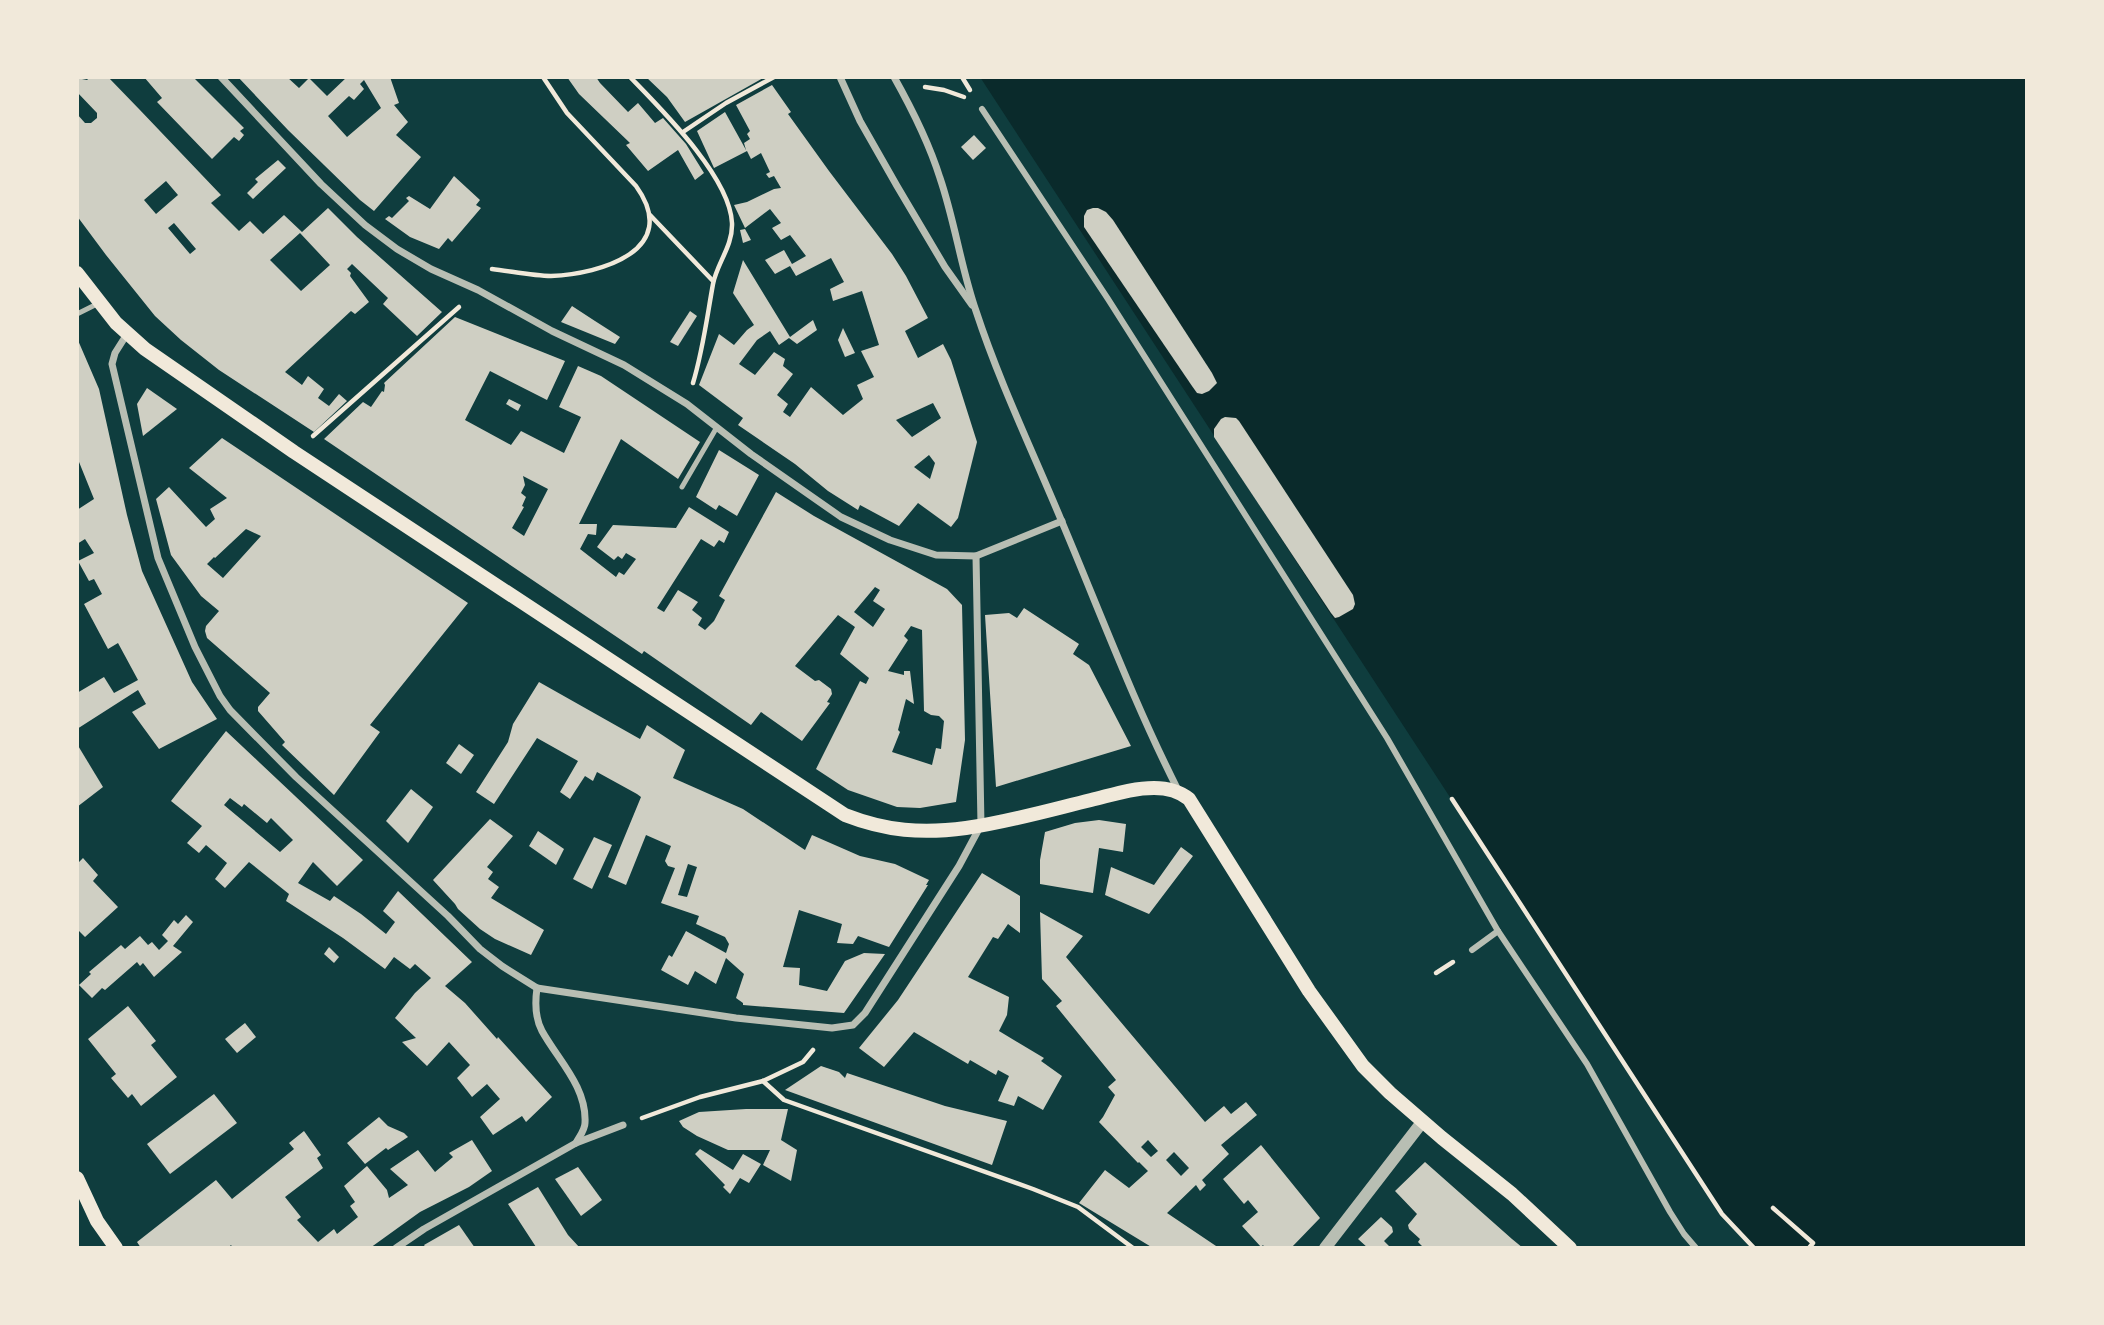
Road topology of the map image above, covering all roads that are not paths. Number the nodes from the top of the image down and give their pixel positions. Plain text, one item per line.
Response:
1 (221, 77) edge
2 (840, 77) edge
3 (894, 77) edge
4 (982, 109) dead end
5 (77, 273) edge
6 (99, 303) junction
7 (975, 309) junction
8 (77, 314) edge
9 (127, 333) junction
10 (717, 427) junction
11 (682, 487) dead end
12 (1062, 521) junction
13 (976, 556) junction
14 (1179, 792) junction
15 (981, 825) junction
16 (1498, 931) junction
17 (1472, 950) dead end
18 (537, 988) junction
19 (1423, 1121) junction
20 (623, 1125) road end
21 (576, 1143) junction
22 (77, 1178) edge
23 (116, 1248) edge
24 (396, 1248) edge
25 (1325, 1248) edge
26 (1570, 1248) edge
27 (1696, 1248) edge

1 - 10 street
2 - 7 street
3 - 7 street
4 - 16 street
5 - 6 main road
6 - 8 lane
6 - 9 main road
7 - 12 street
9 - 15 main road
9 - 18 street
10 - 11 lane
10 - 13 street
12 - 13 street
12 - 14 street
13 - 15 street
14 - 15 main road
14 - 19 main road
15 - 18 street
16 - 17 street
16 - 27 street
18 - 21 street
19 - 25 street
19 - 26 main road
20 - 21 street
21 - 24 street
22 - 23 main road

